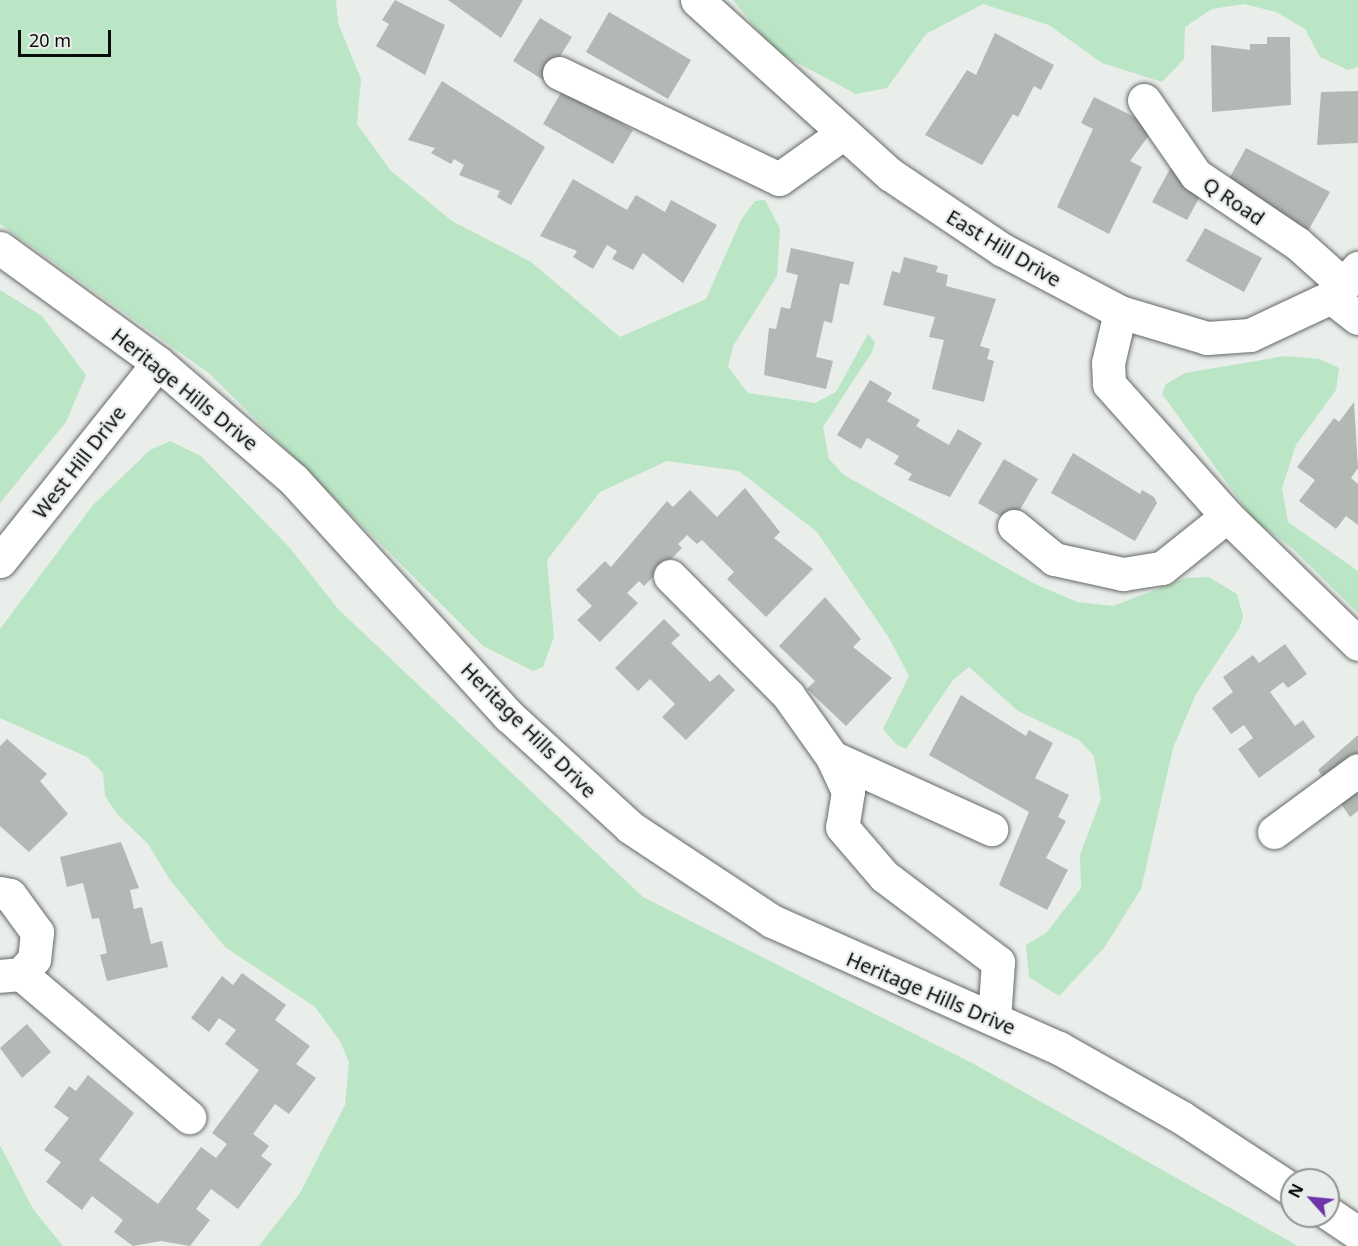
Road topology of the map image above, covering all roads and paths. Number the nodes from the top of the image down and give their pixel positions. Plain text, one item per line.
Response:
1 (697, 0) edge
2 (559, 73) dead end
3 (1144, 100) dead end
4 (842, 134) junction
5 (0, 249) edge
6 (1344, 283) edge
7 (1120, 312) junction
8 (1358, 318) edge
9 (158, 363) junction
10 (1227, 516) junction
11 (1014, 526) dead end
12 (0, 561) edge
13 (670, 576) dead end
14 (1358, 644) edge
15 (832, 756) junction
16 (1358, 770) edge
17 (991, 829) dead end
18 (1274, 832) dead end
19 (0, 893) edge
20 (11, 975) edge
21 (994, 1019) junction
22 (189, 1117) dead end
23 (1280, 1182) edge
24 (1340, 1222) edge
25 (1358, 1233) edge

1 - 4 street, East Hill Drive
2 - 4 street
3 - 6 street, Q Road
4 - 7 street, East Hill Drive
5 - 9 street, Heritage Hills Drive
6 - 7 street, East Hill Drive
6 - 8 street, Q Road
7 - 10 street
9 - 12 street, West Hill Drive
9 - 21 street, Heritage Hills Drive
10 - 11 street
10 - 14 street
13 - 15 street
15 - 17 street
15 - 21 street
16 - 18 street
19 - 20 street
20 - 22 street
21 - 23 street, Heritage Hills Drive
24 - 25 street

